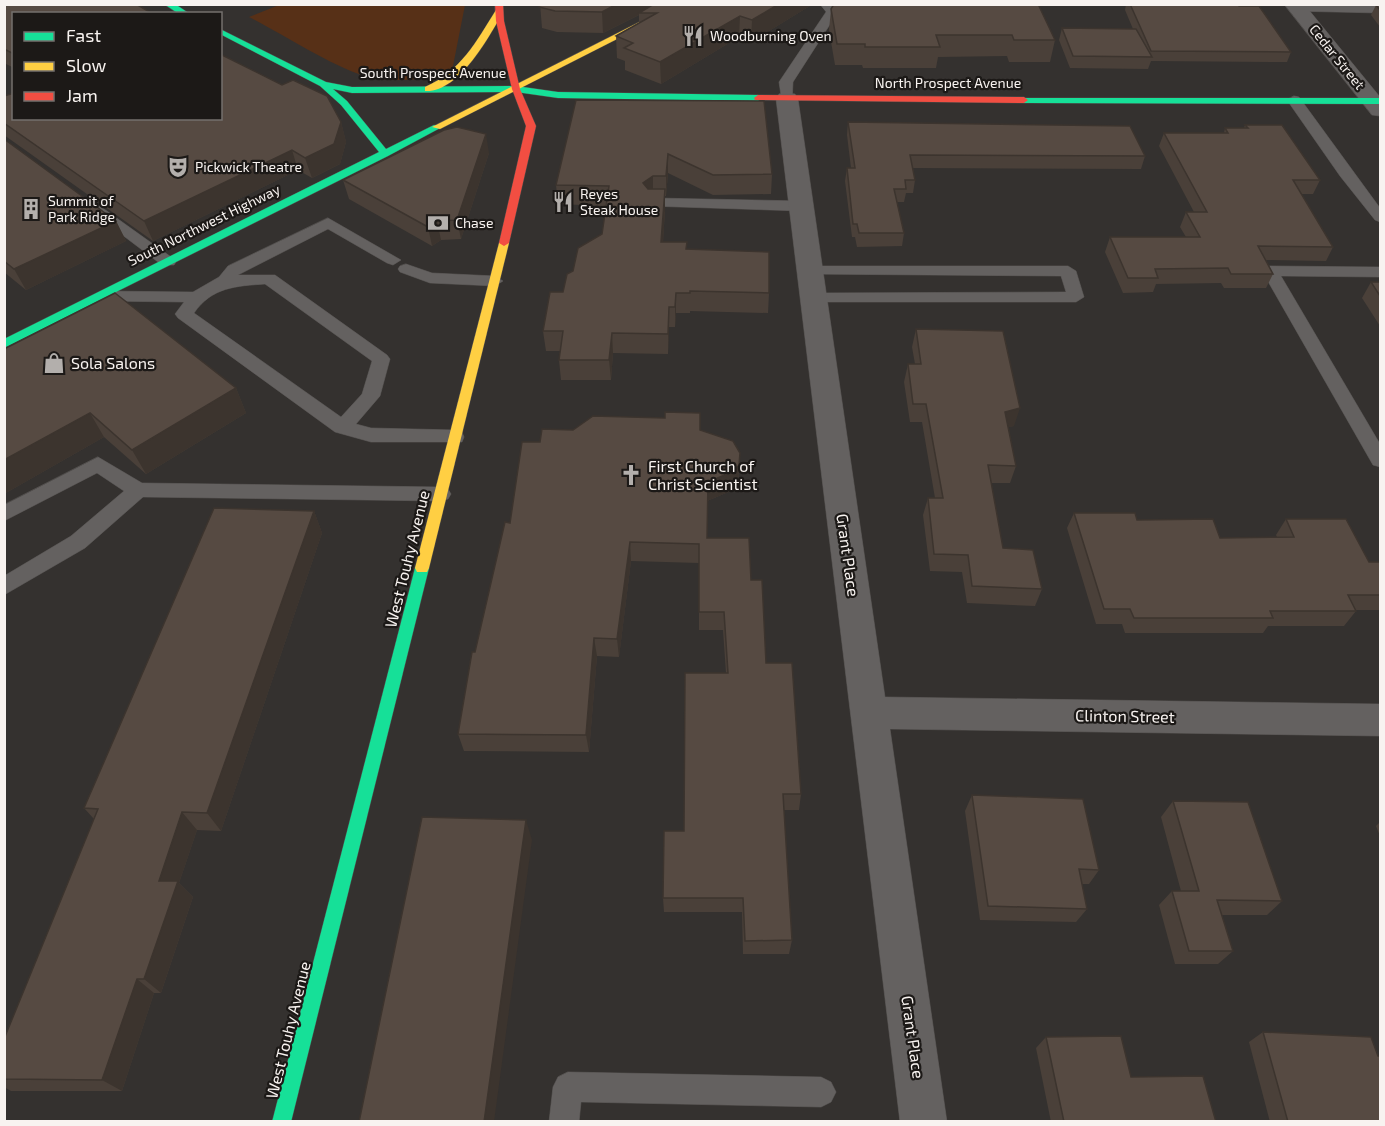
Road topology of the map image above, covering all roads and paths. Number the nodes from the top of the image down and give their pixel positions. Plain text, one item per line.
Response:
1 (168, 4) edge
2 (682, 4) edge
3 (826, 4) edge
4 (1295, 6) edge
5 (499, 8) edge
6 (1380, 9) edge
7 (182, 12) edge
8 (222, 32) edge
9 (323, 84) junction
10 (516, 89) junction
11 (421, 90) junction
12 (787, 99) junction
13 (1294, 100) junction
14 (1378, 104) edge
15 (385, 154) junction
16 (80, 197) edge
17 (654, 203) edge
18 (802, 206) junction
19 (1380, 217) edge
20 (168, 262) junction
21 (1380, 272) edge
22 (225, 281) junction
23 (495, 281) junction
24 (812, 284) junction
25 (100, 296) junction
26 (196, 297) junction
27 (4, 344) edge
28 (342, 427) junction
29 (455, 437) junction
30 (1380, 460) edge
31 (138, 490) junction
32 (441, 494) junction
33 (4, 514) edge
34 (4, 587) edge
35 (869, 713) junction
36 (1380, 720) edge
37 (821, 1092) dead end
38 (281, 1122) edge
39 (564, 1122) edge
40 (924, 1122) edge

1 - 7 main road
2 - 10 main road, South Northwest Highway
3 - 12 lane, Grant Place
4 - 6 lane
4 - 14 street, Cedar Street
5 - 10 main road, West Touhy Avenue
5 - 11 main road
8 - 9 main road, South Prospect Avenue
9 - 11 main road, South Prospect Avenue
9 - 15 main road
10 - 11 main road, South Prospect Avenue
10 - 12 main road, North Prospect Avenue
10 - 15 main road, South Northwest Highway
10 - 23 main road, West Touhy Avenue
12 - 13 main road, North Prospect Avenue
12 - 18 street, Grant Place
13 - 14 main road, North Prospect Avenue
13 - 19 lane
15 - 20 main road, South Northwest Highway
16 - 20 lane
17 - 18 lane
18 - 24 street, Grant Place
20 - 25 main road, South Northwest Highway
21 - 30 lane
22 - 23 lane
22 - 26 lane
22 - 28 lane
23 - 29 main road, West Touhy Avenue
24 - 24 lane
24 - 35 street, Grant Place
25 - 26 lane
25 - 27 main road, South Northwest Highway
26 - 28 lane
28 - 29 lane
29 - 32 main road, West Touhy Avenue
31 - 32 lane
31 - 33 lane
31 - 34 lane
32 - 38 main road, West Touhy Avenue
35 - 36 street, Clinton Street
35 - 40 street, Grant Place
37 - 39 lane

